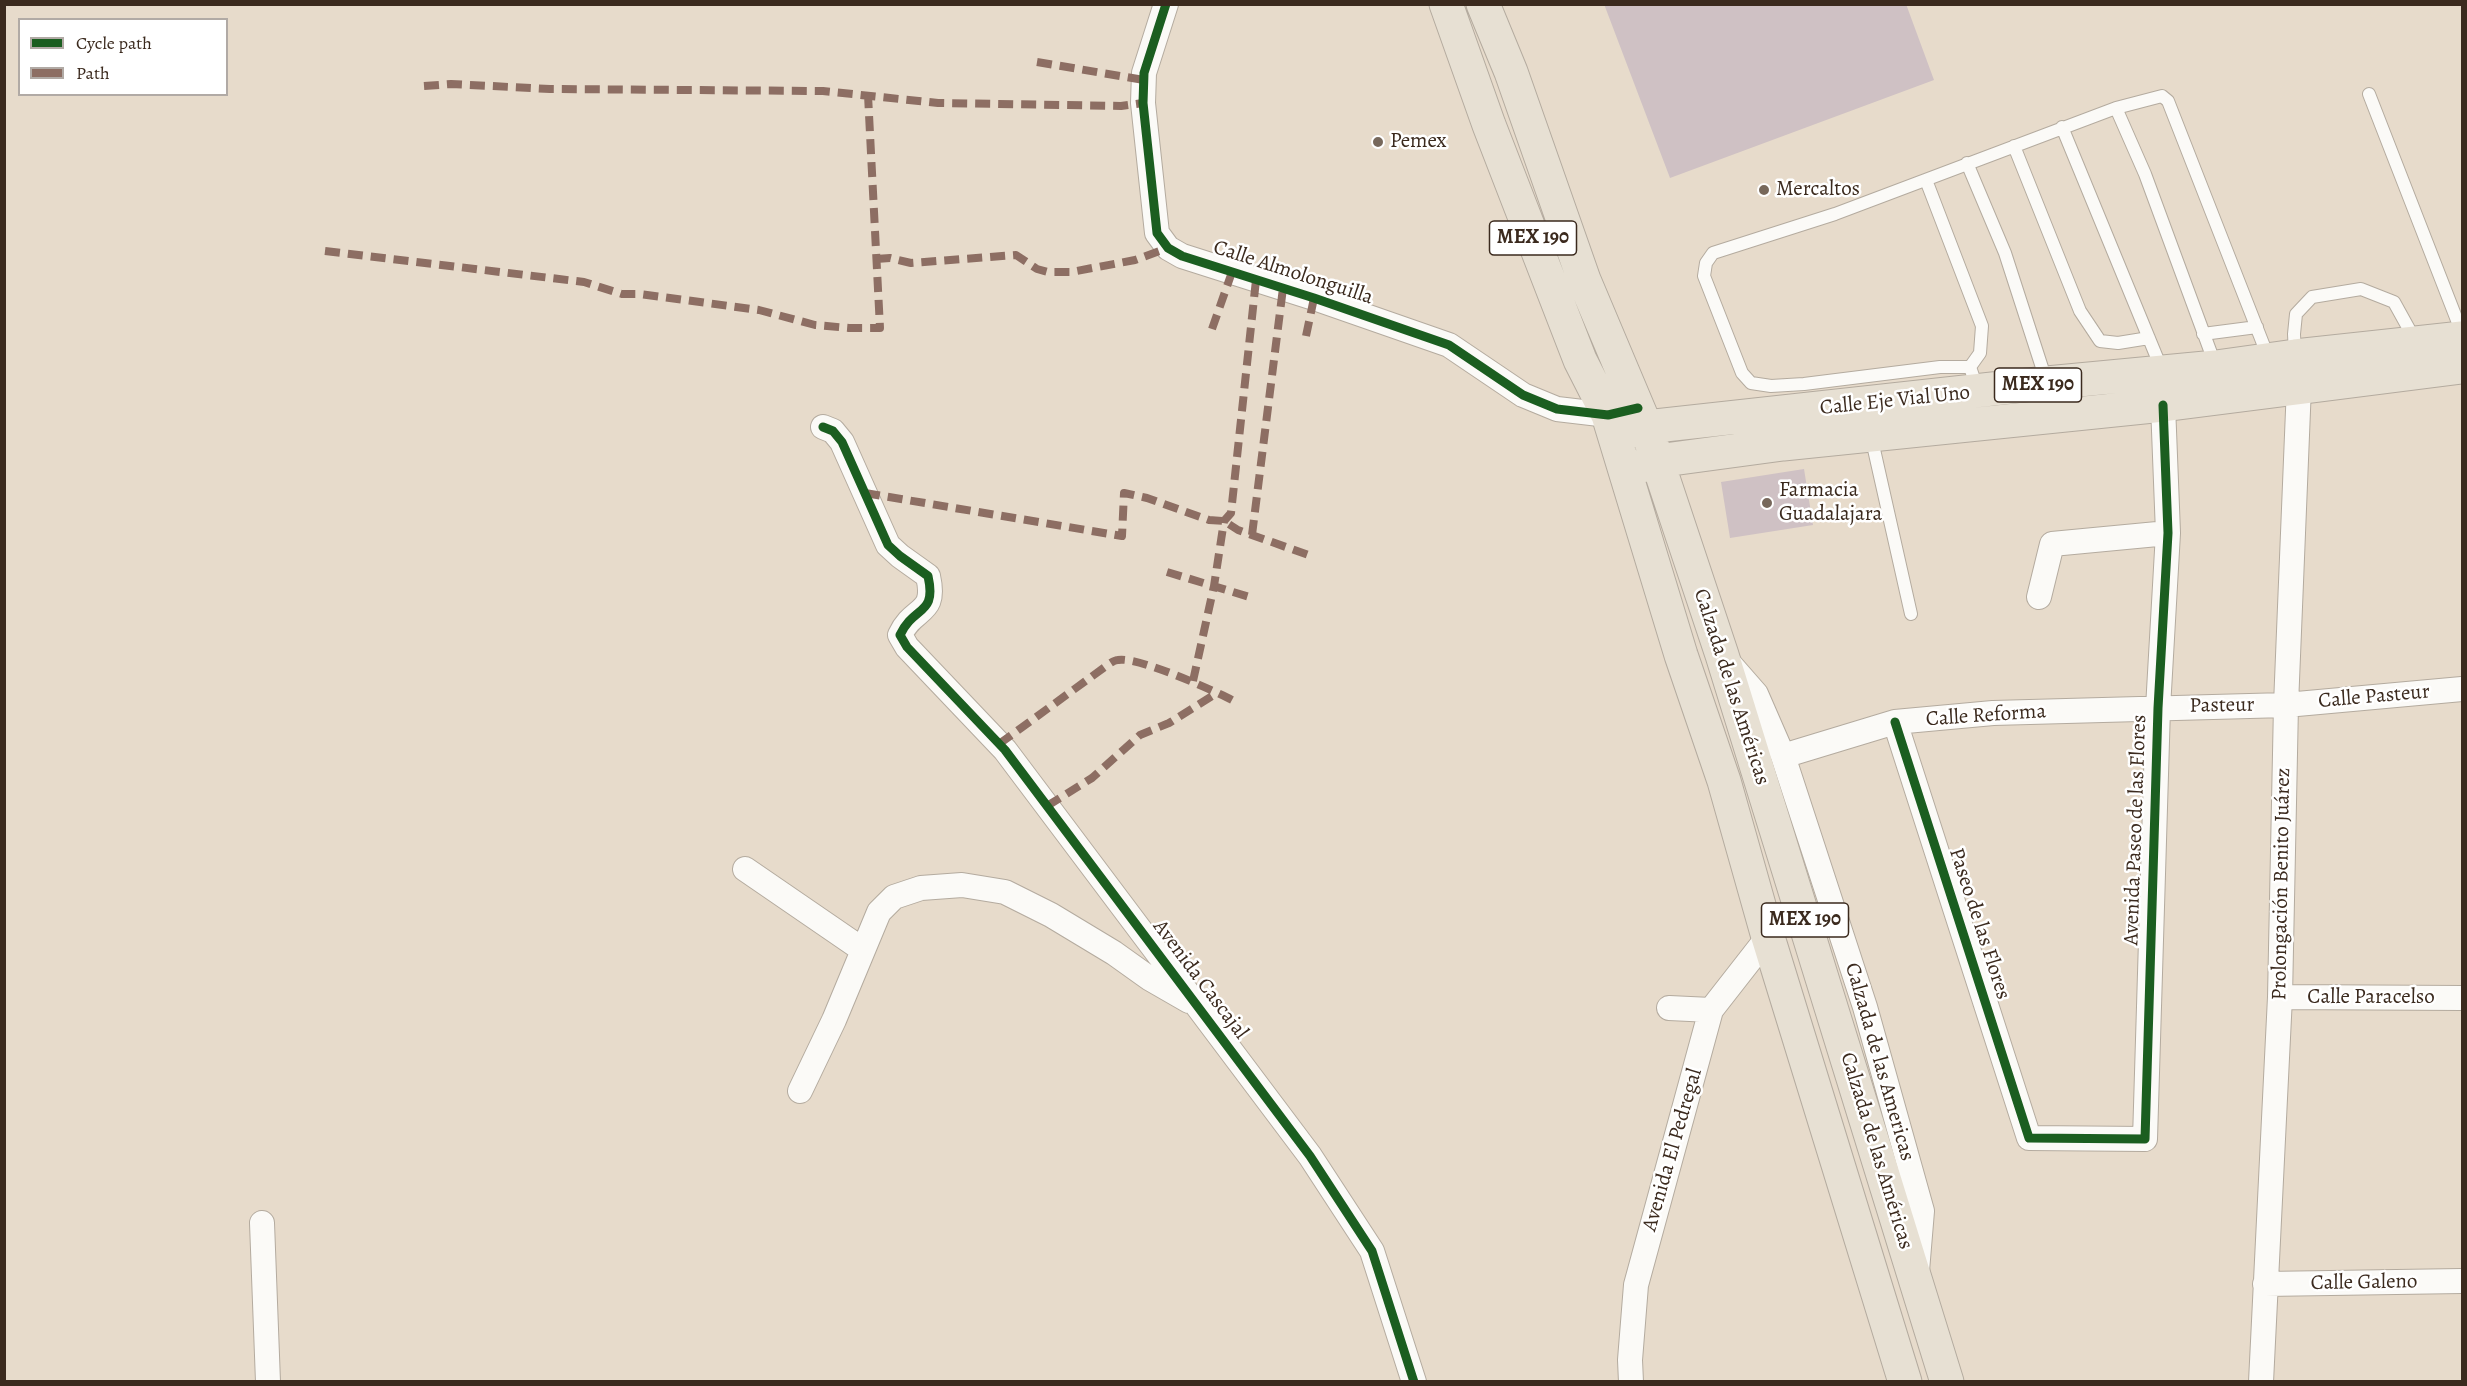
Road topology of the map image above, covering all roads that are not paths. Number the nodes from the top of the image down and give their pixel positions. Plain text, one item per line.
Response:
1 (1166, 4) edge
2 (1446, 4) edge
3 (1483, 4) edge
4 (2369, 94) dead end
5 (2116, 108) junction
6 (2062, 127) junction
7 (2014, 146) junction
8 (1967, 163) junction
9 (1926, 180) junction
10 (2258, 327) junction
11 (2463, 333) edge
12 (2203, 334) junction
13 (2149, 338) junction
14 (2463, 338) edge
15 (2416, 343) junction
16 (2216, 368) junction
17 (2288, 368) junction
18 (2463, 368) edge
19 (2164, 373) junction
20 (1974, 379) junction
21 (2050, 400) junction
22 (2163, 405) junction
23 (1626, 421) junction
24 (823, 427) dead end
25 (1871, 435) junction
26 (1657, 461) junction
27 (1625, 471) junction
28 (2168, 533) junction
29 (2039, 597) dead end
30 (1911, 614) dead end
31 (1722, 655) junction
32 (2463, 690) edge
33 (2286, 705) junction
34 (2158, 708) junction
35 (1895, 722) junction
36 (1783, 756) junction
37 (745, 869) dead end
38 (1768, 937) junction
39 (863, 950) junction
40 (2280, 997) junction
41 (2463, 998) edge
42 (1196, 1005) junction
43 (1669, 1008) dead end
44 (1711, 1010) junction
45 (800, 1091) dead end
46 (2028, 1138) joint
47 (262, 1223) dead end
48 (1917, 1279) junction
49 (2463, 1281) edge
50 (2265, 1284) junction
51 (268, 1382) edge
52 (1414, 1382) edge
53 (1631, 1382) edge
54 (1905, 1382) edge
55 (1947, 1382) edge
56 (2261, 1382) edge

1 - 23 street, Calle Almolonguilla
2 - 23 main road, Calzada de las Américas / MEX 190
3 - 23 main road, Calzada de las Américas / MEX 190
4 - 11 lane
5 - 6 lane
5 - 10 lane
5 - 12 lane
6 - 7 lane
6 - 13 lane
7 - 8 lane
7 - 13 lane
8 - 9 lane
8 - 21 lane
9 - 20 lane
9 - 20 lane
10 - 12 lane
10 - 17 lane
12 - 16 lane
13 - 19 lane
14 - 15 main road, Calle Eje Vial Uno / MEX 190
15 - 17 main road, Calle Eje Vial Uno / MEX 190
15 - 17 lane
16 - 17 main road, Calle Eje Vial Uno / MEX 190
16 - 19 main road, Calle Eje Vial Uno / MEX 190
17 - 18 main road, Calle Eje Vial Uno
17 - 22 main road, Calle Eje Vial Uno
17 - 33 street, Prolongación Benito Juárez
19 - 21 main road, Calle Eje Vial Uno / MEX 190
20 - 21 main road, Calle Eje Vial Uno / MEX 190
20 - 23 main road, Calle Eje Vial Uno / MEX 190
21 - 22 main road, Calle Eje Vial Uno
21 - 25 main road, Calle Eje Vial Uno
22 - 28 street, Avenida Paseo de las Flores
23 - 26 main road, Calzada de las Américas / MEX 190
23 - 27 main road, Calzada de las Américas / MEX 190
24 - 42 street, Avenida Cascajal
25 - 26 main road, Calle Eje Vial Uno
25 - 30 lane
26 - 27 main road, Calle Eje Vial Uno
26 - 31 main road, Calzada de las Américas / MEX 190
27 - 38 main road, Calzada de las Américas / MEX 190
28 - 29 street
28 - 34 street, Avenida Paseo de las Flores
31 - 36 street, Calzada de las Americas
31 - 48 main road, Calzada de las Américas / MEX 190
32 - 33 street, Calle Pasteur
33 - 34 street, Pasteur
33 - 40 street, Prolongación Benito Juárez
34 - 35 street, Calle Reforma
34 - 46 street, Avenida Paseo de las Flores
35 - 36 street, Calle Reforma
35 - 46 street, Paseo de las Flores
36 - 48 street, Calzada de las Americas
37 - 39 street
38 - 44 street, Avenida El Pedregal
38 - 54 main road, Calzada de las Américas / MEX 190
39 - 42 street
39 - 45 street
40 - 41 street, Calle Paracelso
40 - 50 street, Prolongación Benito Juárez
42 - 52 street, Avenida Cascajal
43 - 44 street
44 - 53 street, Avenida El Pedregal
47 - 51 street
48 - 55 main road, Calzada de las Américas / MEX 190
49 - 50 street, Calle Galeno
50 - 56 street, Prolongación Benito Juárez

